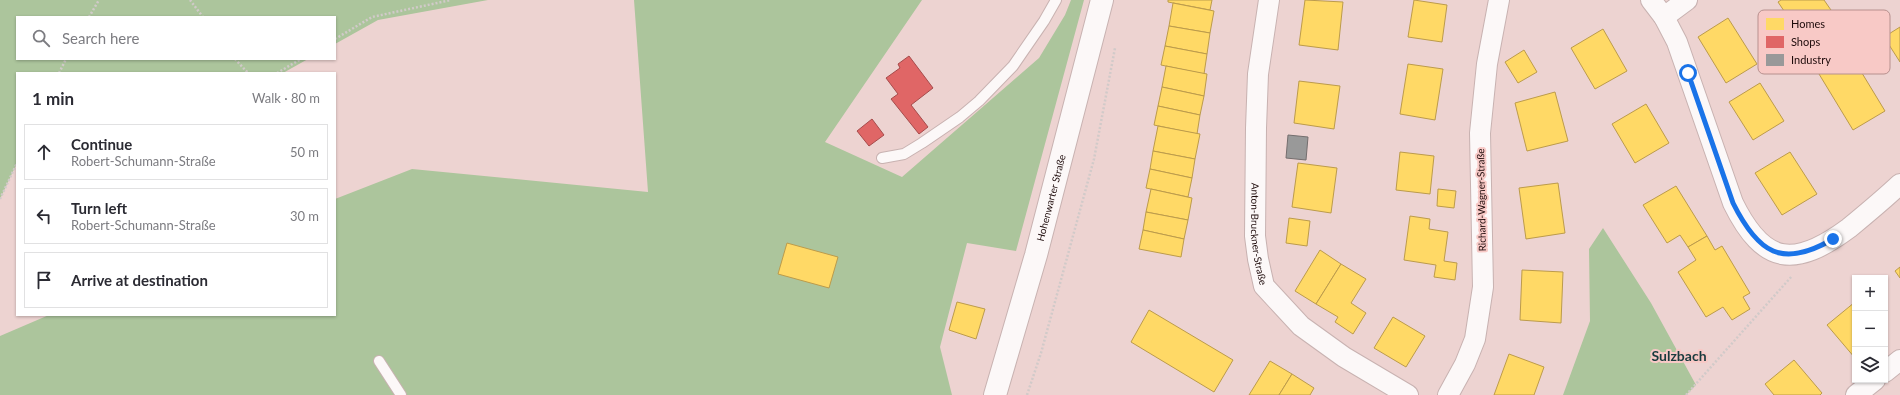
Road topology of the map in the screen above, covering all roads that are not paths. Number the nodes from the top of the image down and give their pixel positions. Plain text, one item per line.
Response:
1 (1056, 0) edge
2 (1102, 0) edge
3 (1269, 0) edge
4 (1499, 0) edge
5 (1651, 0) edge
6 (1687, 0) edge
7 (1664, 17) junction
8 (882, 158) dead end
9 (1900, 184) edge
10 (1900, 360) edge
11 (379, 361) dead end
12 (1888, 370) edge
13 (1871, 383) edge
14 (401, 395) edge
15 (995, 395) edge
16 (1408, 395) edge
17 (1448, 395) edge
18 (1856, 395) edge

1 - 8 lane
2 - 15 street, Hohenwarter Straße
3 - 16 street, Anton-Bruckner-Straße
4 - 17 street, Richard-Wagner-Straße
5 - 7 street
6 - 7 street
7 - 9 street
10 - 12 street
11 - 14 lane
13 - 18 street

